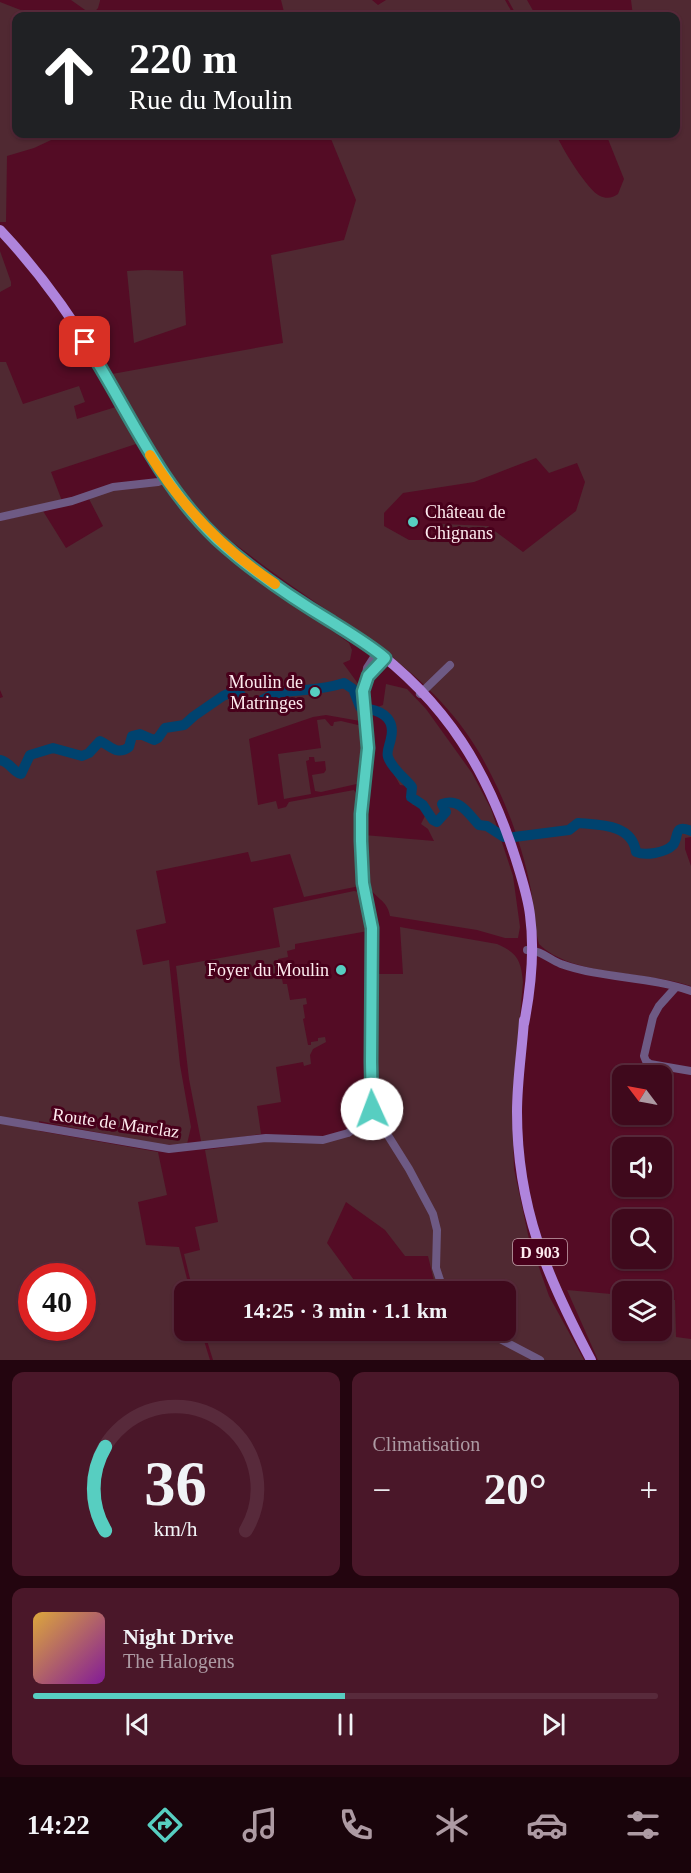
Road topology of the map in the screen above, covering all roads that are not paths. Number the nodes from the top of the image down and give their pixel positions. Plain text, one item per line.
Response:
1 (0, 230) edge
2 (166, 479) junction
3 (0, 517) edge
4 (380, 657) junction
5 (450, 665) dead end
6 (421, 693) junction
7 (529, 954) junction
8 (676, 987) junction
9 (691, 991) edge
10 (691, 1071) edge
11 (371, 1113) junction
12 (0, 1120) edge
13 (440, 1281) edge
14 (504, 1341) edge
15 (540, 1360) edge
16 (591, 1360) edge

1 - 2 main road, D 903
2 - 3 street
2 - 4 main road, D 903
4 - 6 main road, D 903
4 - 11 street
5 - 6 street
6 - 7 main road, D 903
7 - 8 street
7 - 16 main road, D 903
8 - 9 street
8 - 10 street
11 - 12 street, Route de Marclaz
11 - 13 street
14 - 15 street

